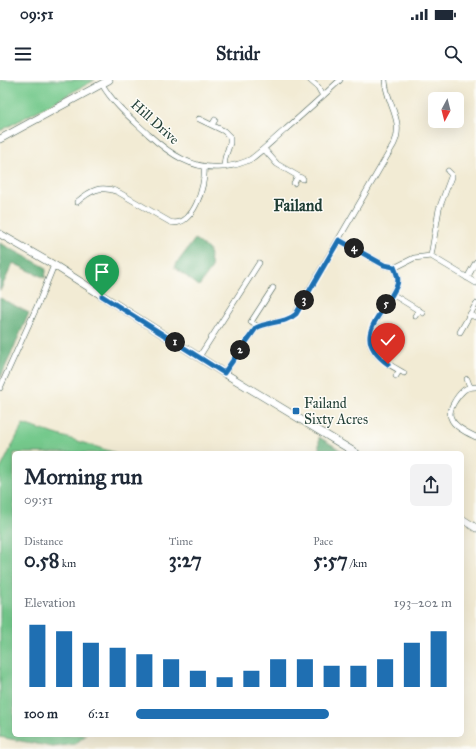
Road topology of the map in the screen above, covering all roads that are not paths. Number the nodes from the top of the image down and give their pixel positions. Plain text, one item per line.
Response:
1 (110, 80) edge
2 (310, 80) edge
3 (340, 80) edge
4 (385, 80) edge
5 (102, 84) junction
6 (323, 96) junction
7 (199, 119) dead end
8 (214, 120) dead end
9 (212, 125) junction
10 (0, 139) edge
11 (264, 149) junction
12 (224, 167) junction
13 (204, 168) junction
14 (448, 171) dead end
15 (298, 176) junction
16 (303, 179) dead end
17 (294, 183) dead end
18 (77, 202) dead end
19 (0, 234) edge
20 (339, 240) junction
21 (430, 256) junction
22 (476, 262) edge
23 (259, 263) dead end
24 (54, 265) junction
25 (394, 267) junction
26 (468, 278) junction
27 (476, 283) edge
28 (273, 288) dead end
29 (392, 294) junction
30 (476, 304) edge
31 (470, 314) junction
32 (415, 316) dead end
33 (475, 317) edge
34 (258, 327) junction
35 (460, 332) dead end
36 (199, 357) junction
37 (224, 373) junction
38 (396, 376) dead end
39 (467, 379) dead end
40 (473, 387) edge
41 (0, 388) edge
42 (476, 437) edge
43 (353, 451) edge
44 (464, 520) edge
45 (476, 528) edge

1 - 5 main road
2 - 6 street
3 - 6 street, Hill Drive
4 - 20 street
5 - 10 main road
5 - 13 street, Hill Drive
6 - 11 street, Hill Drive
7 - 9 street
8 - 9 street
9 - 12 street
11 - 12 street, Hill Drive
11 - 15 street
12 - 13 street, Hill Drive
13 - 18 street
14 - 21 street
15 - 16 street
15 - 17 street
19 - 24 main road
20 - 25 street
20 - 34 street
21 - 25 street
21 - 26 street
22 - 26 street
23 - 36 street
24 - 36 main road
24 - 41 street
25 - 29 street
26 - 27 street
28 - 34 street
29 - 32 street
29 - 38 street
30 - 31 street
31 - 33 street
31 - 35 street
34 - 37 street
36 - 37 main road
37 - 43 main road
39 - 40 street
40 - 42 street
44 - 45 main road

